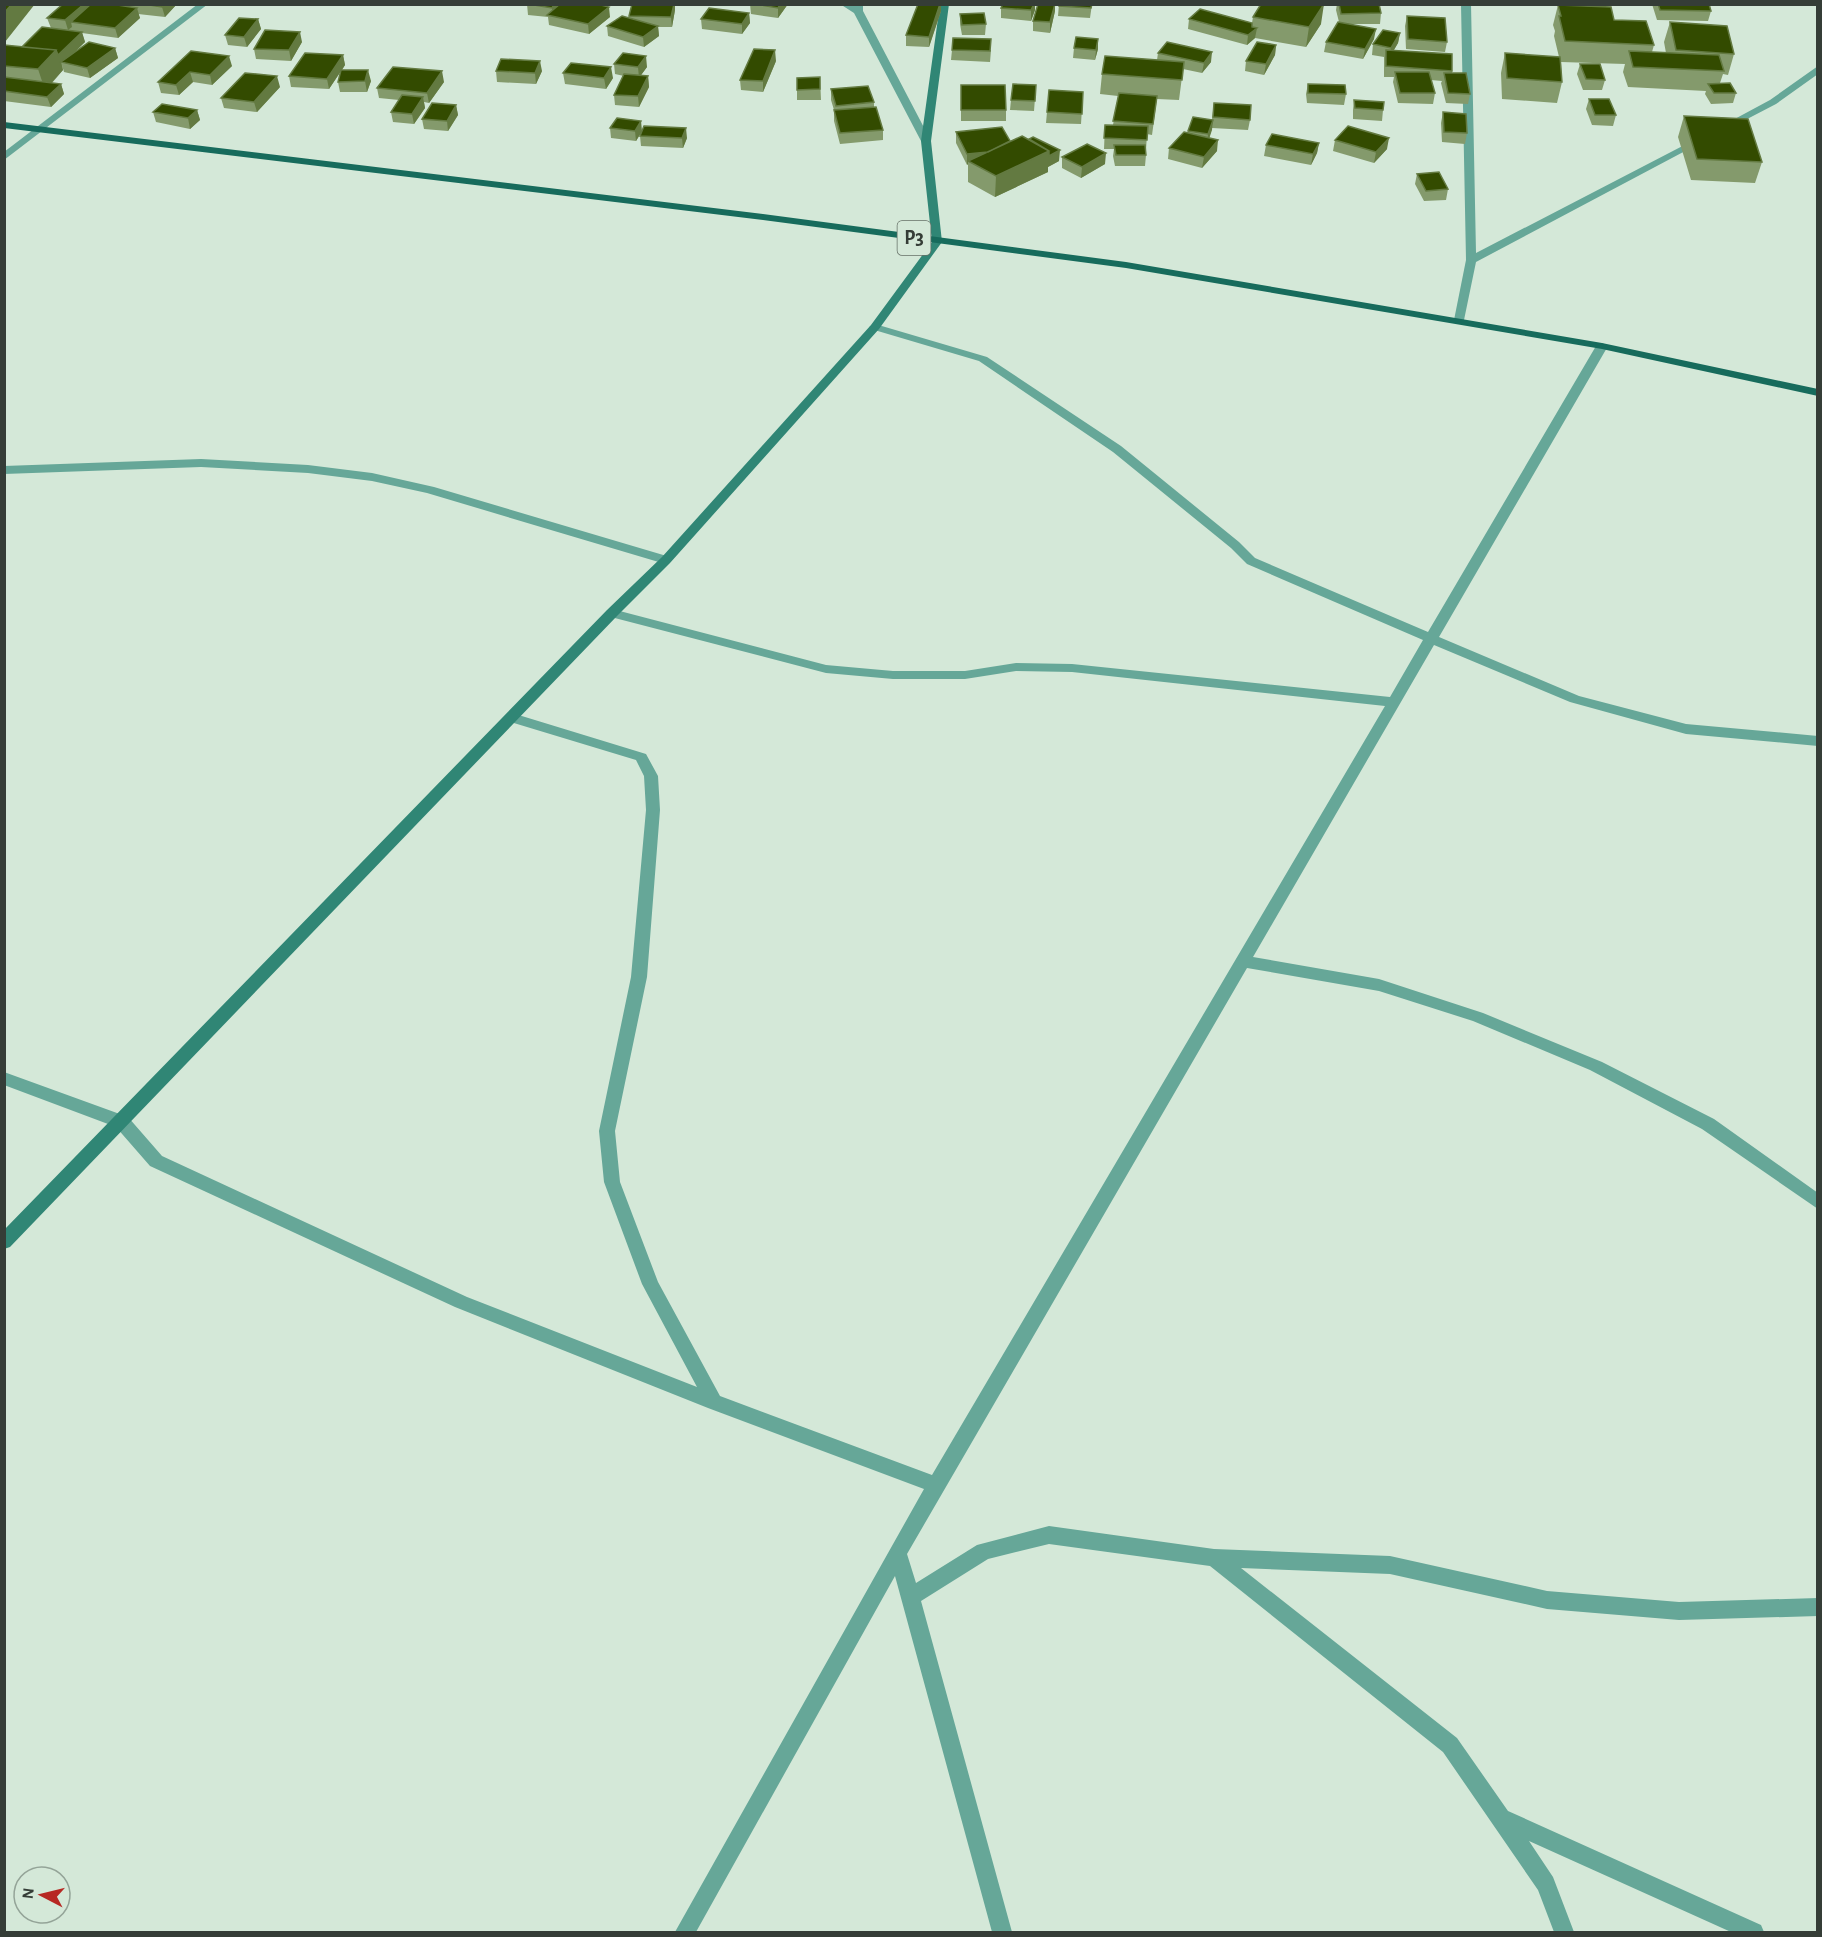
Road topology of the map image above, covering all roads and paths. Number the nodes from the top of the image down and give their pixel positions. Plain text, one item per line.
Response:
1 (204, 4) edge
2 (844, 4) edge
3 (945, 4) edge
4 (1466, 4) edge
5 (858, 8) edge
6 (1818, 69) edge
7 (4, 125) edge
8 (41, 129) junction
9 (926, 141) junction
10 (4, 157) edge
11 (937, 242) junction
12 (1471, 260) junction
13 (1459, 320) junction
14 (874, 327) junction
15 (1602, 346) junction
16 (1818, 393) edge
17 (4, 470) edge
18 (666, 560) junction
19 (612, 613) junction
20 (1431, 640) junction
21 (1393, 702) junction
22 (512, 718) junction
23 (1818, 741) edge
24 (1242, 961) junction
25 (4, 1078) edge
26 (122, 1122) junction
27 (1818, 1202) edge
28 (4, 1242) edge
29 (714, 1402) junction
30 (936, 1485) junction
31 (898, 1552) junction
32 (1214, 1557) junction
33 (910, 1597) junction
34 (1818, 1607) edge
35 (1498, 1817) junction
36 (685, 1932) edge
37 (1002, 1932) edge
38 (1564, 1932) edge
39 (1754, 1932) edge

1 - 8 street
2 - 5 street
3 - 9 main road
4 - 12 street
5 - 9 street
6 - 12 street
7 - 8 main road, P3
8 - 10 street
8 - 11 main road, P3
9 - 11 main road
11 - 13 main road, P3
11 - 14 main road
12 - 13 street
13 - 15 main road, P3
14 - 18 main road
14 - 20 street
15 - 16 main road, P3
15 - 20 street
17 - 18 street
18 - 19 main road
19 - 21 street
19 - 22 main road
20 - 21 street
20 - 23 street
21 - 24 street
22 - 26 main road
22 - 29 street
24 - 27 street
24 - 30 street
25 - 26 street
26 - 28 main road
26 - 29 street
29 - 30 street
30 - 31 street
31 - 33 street
31 - 36 street
32 - 33 street
32 - 34 street
32 - 35 street
33 - 37 street
35 - 38 street
35 - 39 street

